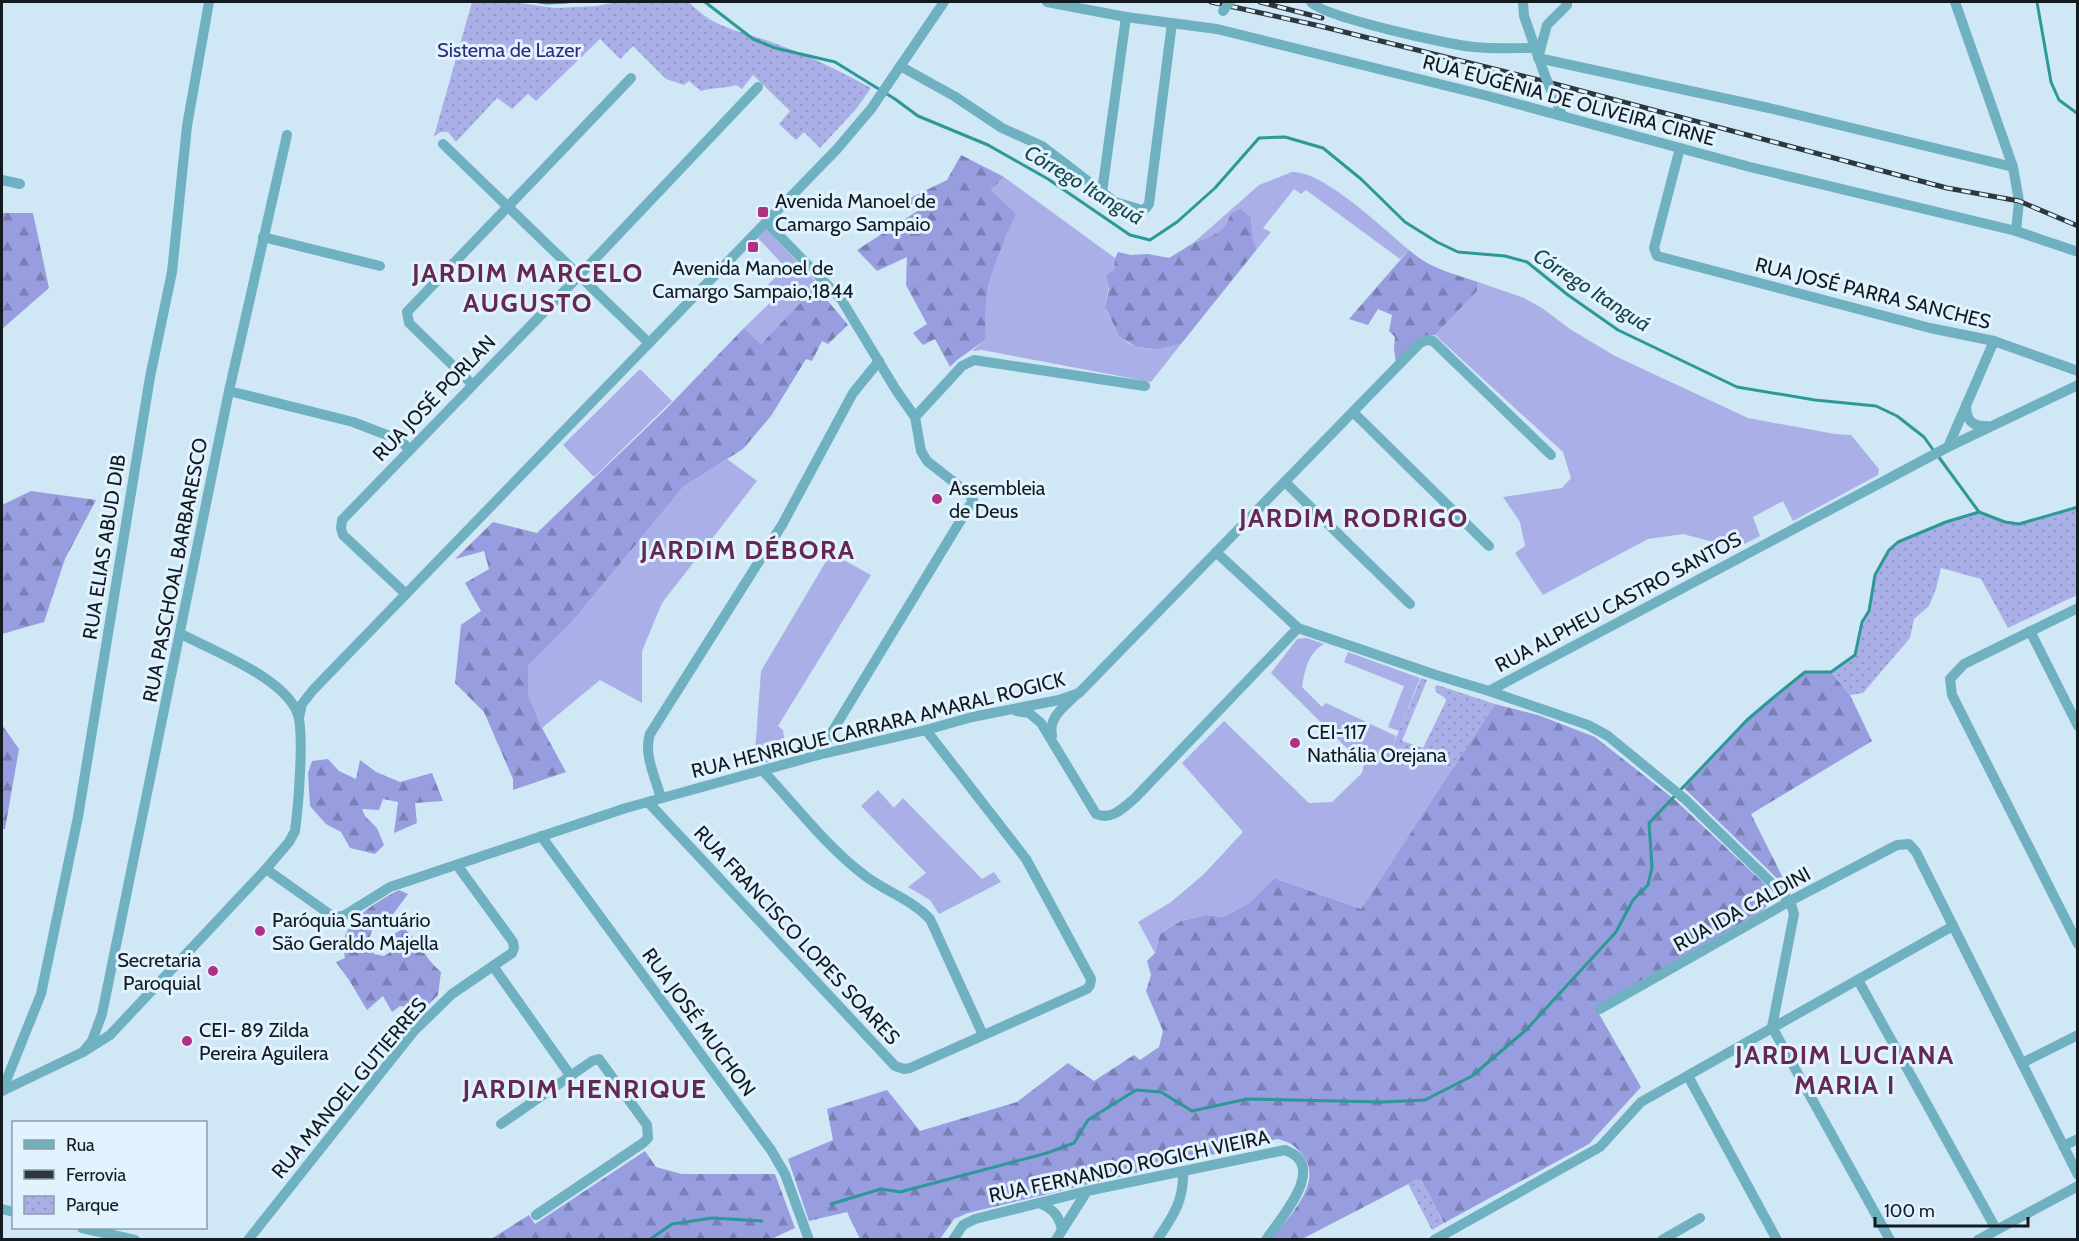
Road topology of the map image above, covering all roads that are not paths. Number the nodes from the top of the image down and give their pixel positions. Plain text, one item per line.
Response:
1 (209, 2) edge
2 (944, 2) edge
3 (1047, 2) edge
4 (1230, 2) edge
5 (1311, 2) edge
6 (1523, 2) edge
7 (1567, 2) edge
8 (1955, 2) edge
9 (1126, 17) junction
10 (1172, 23) junction
11 (1217, 29) junction
12 (1536, 53) junction
13 (900, 66) junction
14 (631, 78) dead end
15 (758, 87) dead end
16 (1562, 115) junction
17 (288, 135) dead end
18 (443, 144) dead end
19 (1680, 148) junction
20 (2013, 167) junction
21 (2, 180) edge
22 (20, 184) dead end
23 (1102, 192) junction
24 (507, 207) junction
25 (767, 223) junction
26 (2016, 231) junction
27 (263, 237) junction
28 (2078, 252) edge
29 (380, 267) dead end
30 (579, 275) junction
31 (1994, 341) junction
32 (649, 343) junction
33 (879, 361) junction
34 (2078, 371) edge
35 (472, 384) junction
36 (2078, 385) edge
37 (1145, 386) dead end
38 (229, 391) junction
39 (1966, 405) junction
40 (1353, 412) junction
41 (915, 417) junction
42 (1995, 423) junction
43 (1946, 448) junction
44 (410, 450) junction
45 (1551, 456) dead end
46 (1285, 482) junction
47 (1489, 546) dead end
48 (1216, 552) junction
49 (406, 594) junction
50 (1410, 604) dead end
51 (2078, 608) edge
52 (1298, 628) junction
53 (2030, 631) junction
54 (181, 634) junction
55 (313, 690) junction
56 (1489, 691) junction
57 (1079, 693) junction
58 (292, 703) junction
59 (1007, 711) junction
60 (299, 718) junction
61 (2078, 726) edge
62 (926, 730) junction
63 (1053, 741) junction
64 (818, 755) junction
65 (763, 771) junction
66 (661, 798) junction
67 (648, 802) junction
68 (541, 837) junction
69 (457, 865) junction
70 (266, 869) junction
71 (1790, 901) junction
72 (1953, 926) junction
73 (2078, 944) edge
74 (493, 966) junction
75 (1858, 980) junction
76 (1600, 1009) dead end
77 (102, 1014) junction
78 (1772, 1027) junction
79 (118, 1028) junction
80 (983, 1035) junction
81 (2078, 1035) edge
82 (83, 1052) junction
83 (2022, 1063) junction
84 (570, 1075) junction
85 (1689, 1076) junction
86 (2, 1091) edge
87 (501, 1124) dead end
88 (2078, 1139) edge
89 (2063, 1146) junction
90 (1183, 1172) junction
91 (2078, 1175) edge
92 (2078, 1186) edge
93 (1087, 1191) junction
94 (1039, 1203) junction
95 (536, 1215) dead end
96 (1700, 1218) dead end
97 (91, 1229) edge
98 (1996, 1229) junction
99 (1059, 1235) edge
100 (135, 1239) edge
101 (248, 1239) edge
102 (809, 1239) edge
103 (953, 1239) edge
104 (1158, 1239) edge
105 (1266, 1239) edge
106 (1434, 1239) edge
107 (1662, 1239) edge
108 (1778, 1239) edge
109 (1890, 1239) edge
110 (1978, 1239) edge

1 - 86 street, RUA ELIAS ABUD DIB
2 - 13 street
3 - 9 street, RUA EUGÊNIA DE OLIVEIRA CIRNE
4 - 11 street, bridge
5 - 12 street
6 - 12 street
7 - 12 street
8 - 20 street
9 - 10 street, RUA EUGÊNIA DE OLIVEIRA CIRNE
9 - 23 street
10 - 11 street, RUA EUGÊNIA DE OLIVEIRA CIRNE
10 - 23 street
11 - 16 street, RUA EUGÊNIA DE OLIVEIRA CIRNE
12 - 16 street, bridge
12 - 20 street
13 - 23 street
13 - 25 street
14 - 24 street
15 - 30 street, RUA JOSÉ PORLAN
16 - 19 street, RUA EUGÊNIA DE OLIVEIRA CIRNE
17 - 27 street, RUA PASCHOAL BARBARESCO
18 - 24 street
19 - 26 street, RUA EUGÊNIA DE OLIVEIRA CIRNE
19 - 31 street, RUA JOSÉ PARRA SANCHES
20 - 26 street
21 - 22 street
24 - 30 street
24 - 35 street
25 - 32 street
25 - 33 street
26 - 28 street, RUA EUGÊNIA DE OLIVEIRA CIRNE
27 - 29 street
27 - 38 street, RUA PASCHOAL BARBARESCO
30 - 32 street
30 - 35 street, RUA JOSÉ PORLAN
31 - 34 street, RUA JOSÉ PARRA SANCHES
31 - 39 street
32 - 49 street
33 - 41 street
33 - 66 street
35 - 44 street, RUA JOSÉ PORLAN
36 - 42 street, RUA ALPHEU CASTRO SANTOS
37 - 41 street
38 - 44 street
38 - 54 street, RUA PASCHOAL BARBARESCO
39 - 42 street
39 - 43 street
40 - 45 street, RUA HENRIQUE CARRARA AMARAL ROGICK
40 - 46 street, RUA HENRIQUE CARRARA AMARAL ROGICK
40 - 47 street
41 - 64 street
42 - 43 street, RUA ALPHEU CASTRO SANTOS
43 - 56 street, RUA ALPHEU CASTRO SANTOS
44 - 49 street, RUA JOSÉ PORLAN
46 - 48 street, RUA HENRIQUE CARRARA AMARAL ROGICK
46 - 50 street
48 - 52 street
48 - 57 street, RUA HENRIQUE CARRARA AMARAL ROGICK
49 - 55 street
51 - 53 street
52 - 56 street, RUA ALPHEU CASTRO SANTOS
52 - 63 street
53 - 61 street
53 - 73 street
54 - 58 street
54 - 77 street, RUA PASCHOAL BARBARESCO
55 - 58 street
55 - 60 street
56 - 71 street
57 - 59 street, RUA HENRIQUE CARRARA AMARAL ROGICK
57 - 63 street
58 - 60 street
59 - 62 street, RUA HENRIQUE CARRARA AMARAL ROGICK
59 - 63 street
60 - 70 street
62 - 64 street, RUA HENRIQUE CARRARA AMARAL ROGICK
62 - 80 street, RUA FRANCISCO LOPES SOARES
64 - 65 street, RUA HENRIQUE CARRARA AMARAL ROGICK
65 - 66 street, RUA HENRIQUE CARRARA AMARAL ROGICK
65 - 80 street
66 - 67 street, RUA HENRIQUE CARRARA AMARAL ROGICK
67 - 68 street, RUA HENRIQUE CARRARA AMARAL ROGICK
67 - 80 street, RUA FRANCISCO LOPES SOARES
68 - 69 street, RUA HENRIQUE CARRARA AMARAL ROGICK
68 - 102 street, RUA JOSÉ MUCHON
69 - 70 street, RUA HENRIQUE CARRARA AMARAL ROGICK
69 - 74 street, RUA MANOEL GUTIERRES
70 - 79 street
71 - 72 street, RUA IDA CALDINI
71 - 76 street, RUA IDA CALDINI
71 - 78 street
72 - 75 street
72 - 83 street
74 - 84 street
74 - 101 street, RUA MANOEL GUTIERRES
75 - 78 street
75 - 98 street
77 - 79 street
77 - 82 street, RUA PASCHOAL BARBARESCO
78 - 85 street
78 - 109 street
79 - 82 street
81 - 83 street
82 - 86 street
83 - 89 street
84 - 87 street
84 - 95 street
85 - 106 street
85 - 108 street
88 - 89 street
89 - 91 street
90 - 93 street, RUA FERNANDO ROGICH VIEIRA
90 - 104 street
90 - 105 street, RUA FERNANDO ROGICH VIEIRA
92 - 98 street
93 - 94 street, RUA FERNANDO ROGICH VIEIRA
93 - 99 street
94 - 99 street
94 - 103 street, RUA FERNANDO ROGICH VIEIRA
96 - 107 street
97 - 100 street
98 - 110 street

